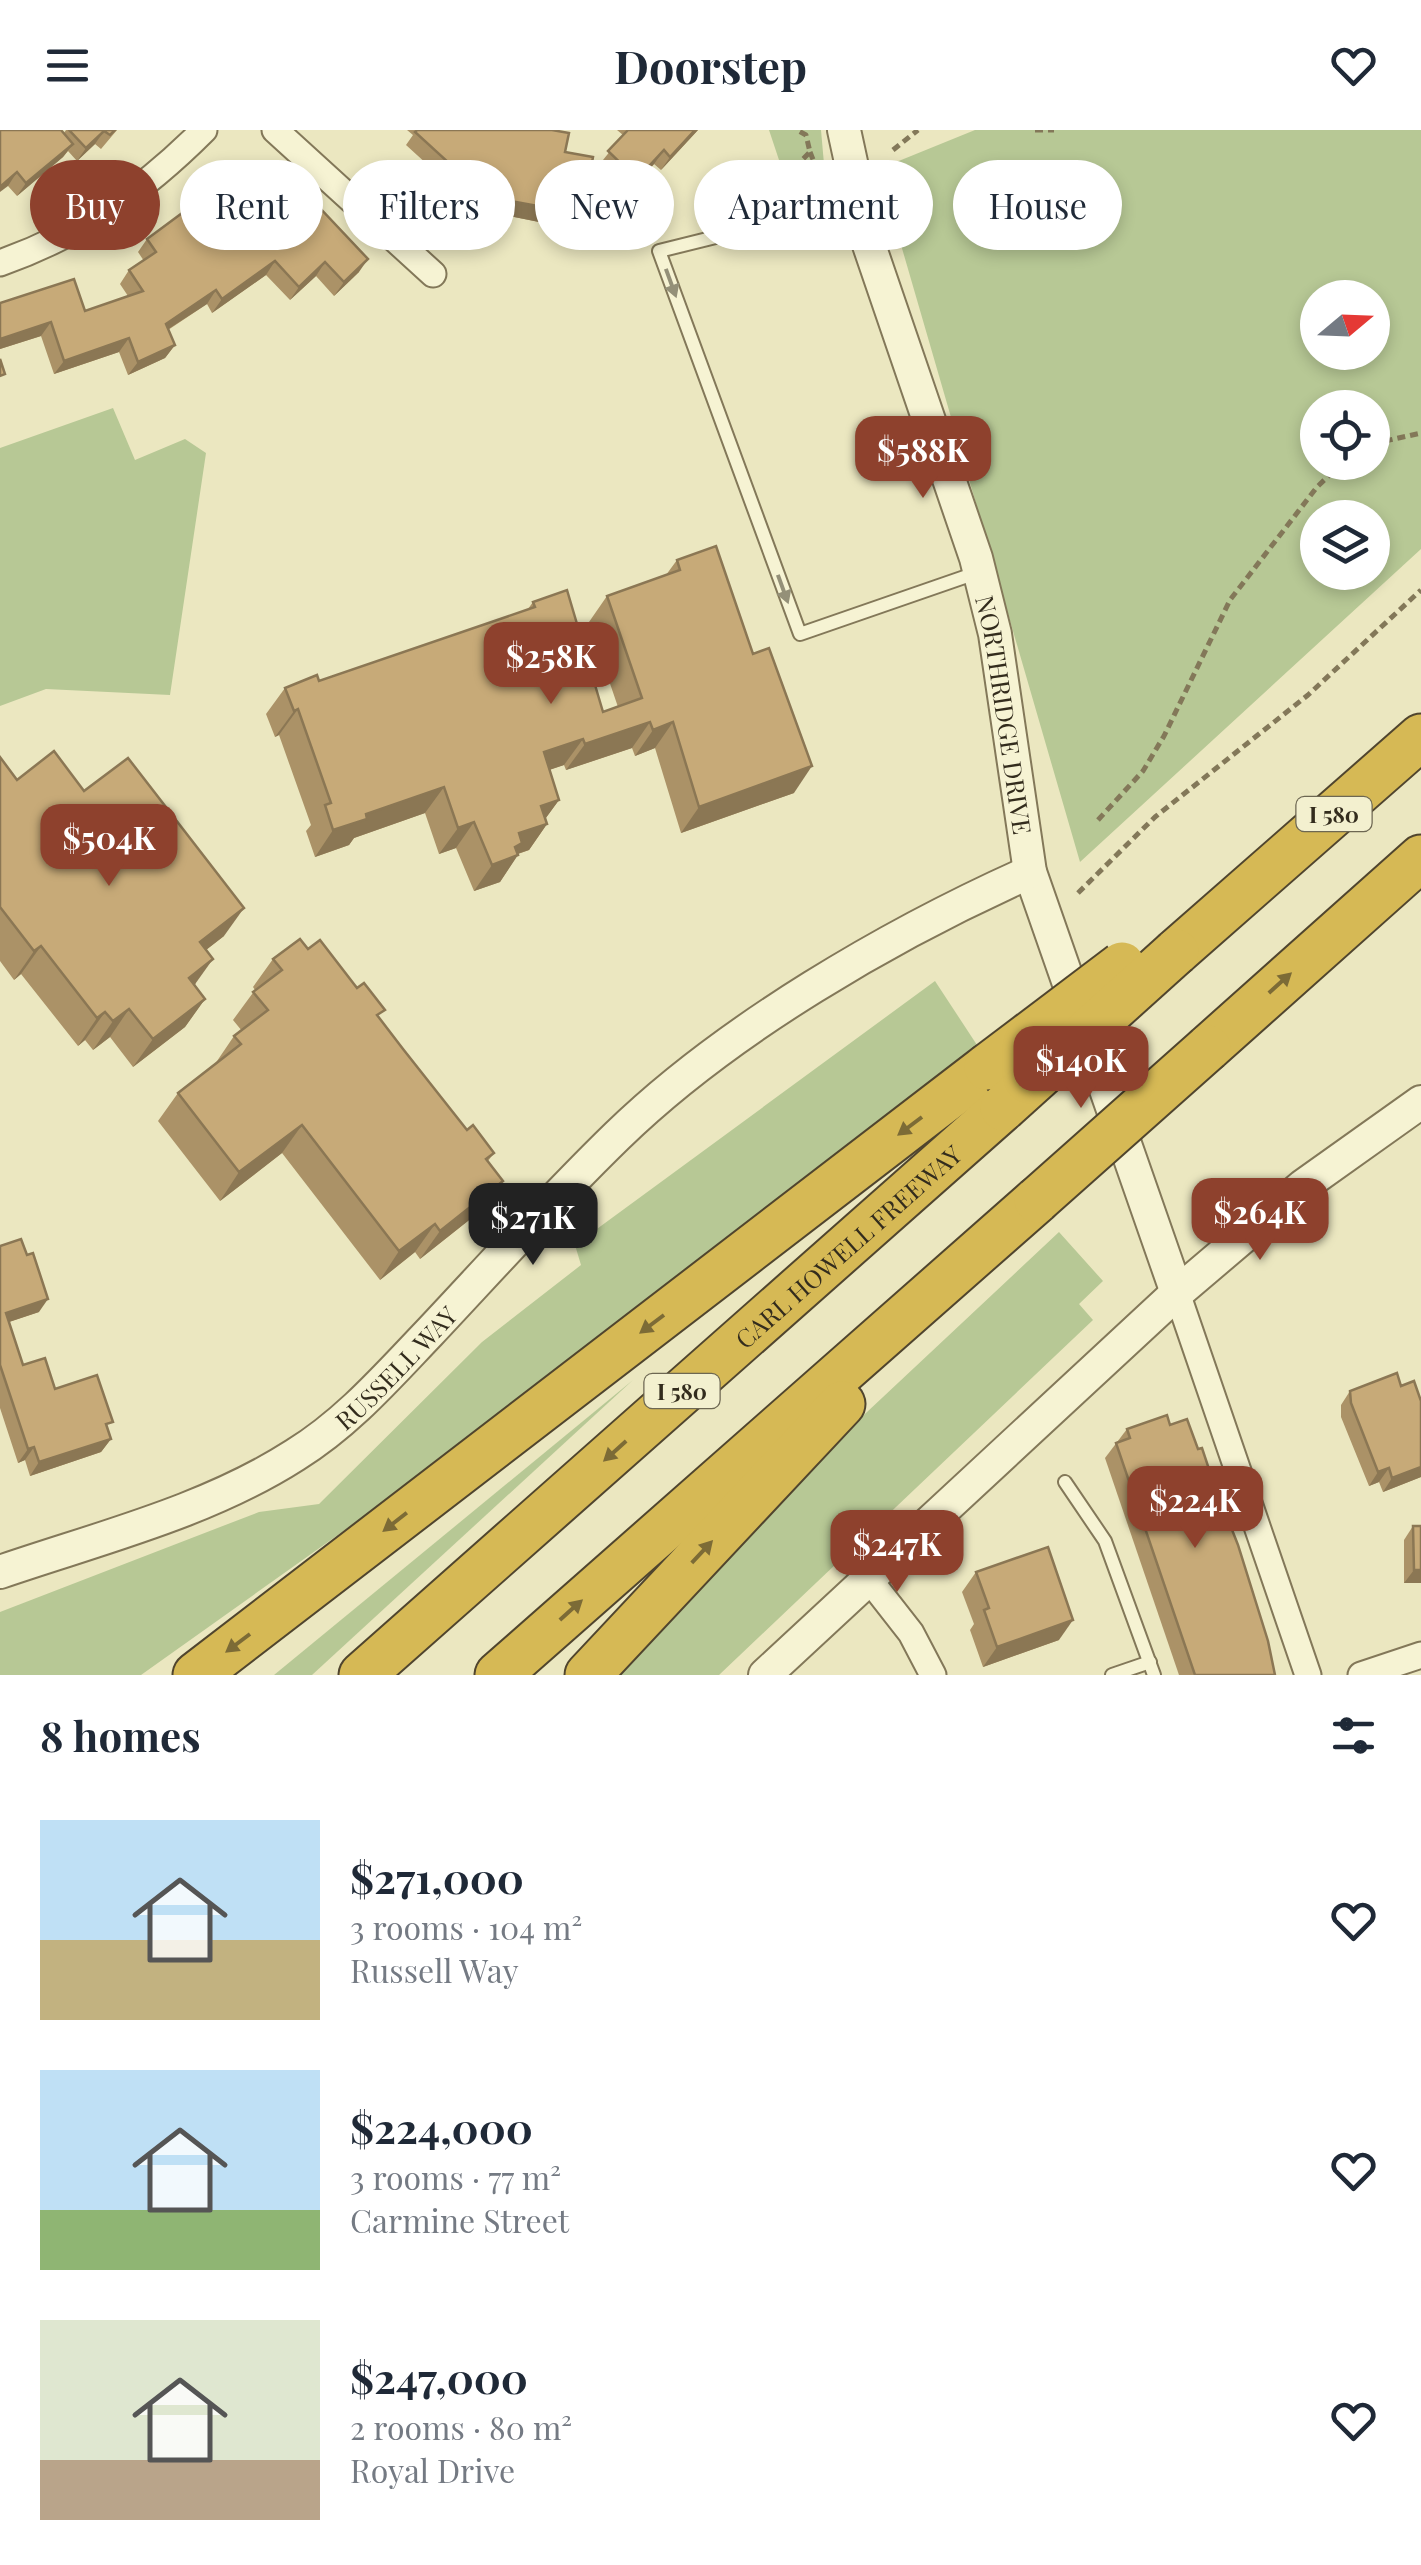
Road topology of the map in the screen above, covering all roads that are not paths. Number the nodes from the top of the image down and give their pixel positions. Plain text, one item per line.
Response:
1 (204, 130) edge
2 (276, 130) edge
3 (844, 130) edge
4 (849, 160) edge
5 (694, 243) edge
6 (873, 250) edge
7 (0, 262) edge
8 (433, 274) dead end
9 (979, 572) junction
10 (1421, 737) edge
11 (1421, 858) edge
12 (1030, 872) junction
13 (995, 1087) junction
14 (1421, 1102) edge
15 (1036, 1200) junction
16 (1177, 1293) junction
17 (1064, 1482) dead end
18 (0, 1572) edge
19 (868, 1578) junction
20 (1421, 1655) edge
21 (1152, 1669) edge
22 (196, 1675) edge
23 (362, 1675) edge
24 (498, 1675) edge
25 (588, 1675) edge
26 (766, 1675) edge
27 (932, 1675) edge
28 (1112, 1675) edge
29 (1308, 1675) edge
30 (1362, 1675) edge

1 - 7 street
2 - 8 street
3 - 4 street, NORTHRIDGE DRIVE
5 -> 9 lane
6 - 9 street, NORTHRIDGE DRIVE
9 - 12 street, NORTHRIDGE DRIVE
10 - 13 highway, I 580, bridge
15 -> 11 highway, bridge
12 - 16 street, NORTHRIDGE DRIVE
12 - 18 street, RUSSELL WAY
13 -> 22 highway
13 -> 23 highway, CARL HOWELL FREEWAY / I 580
14 - 16 street
24 -> 15 highway
25 -> 15 highway
16 - 19 street
16 - 29 street
17 - 21 lane
19 - 26 street
19 - 27 street
20 - 30 street
21 - 28 lane

